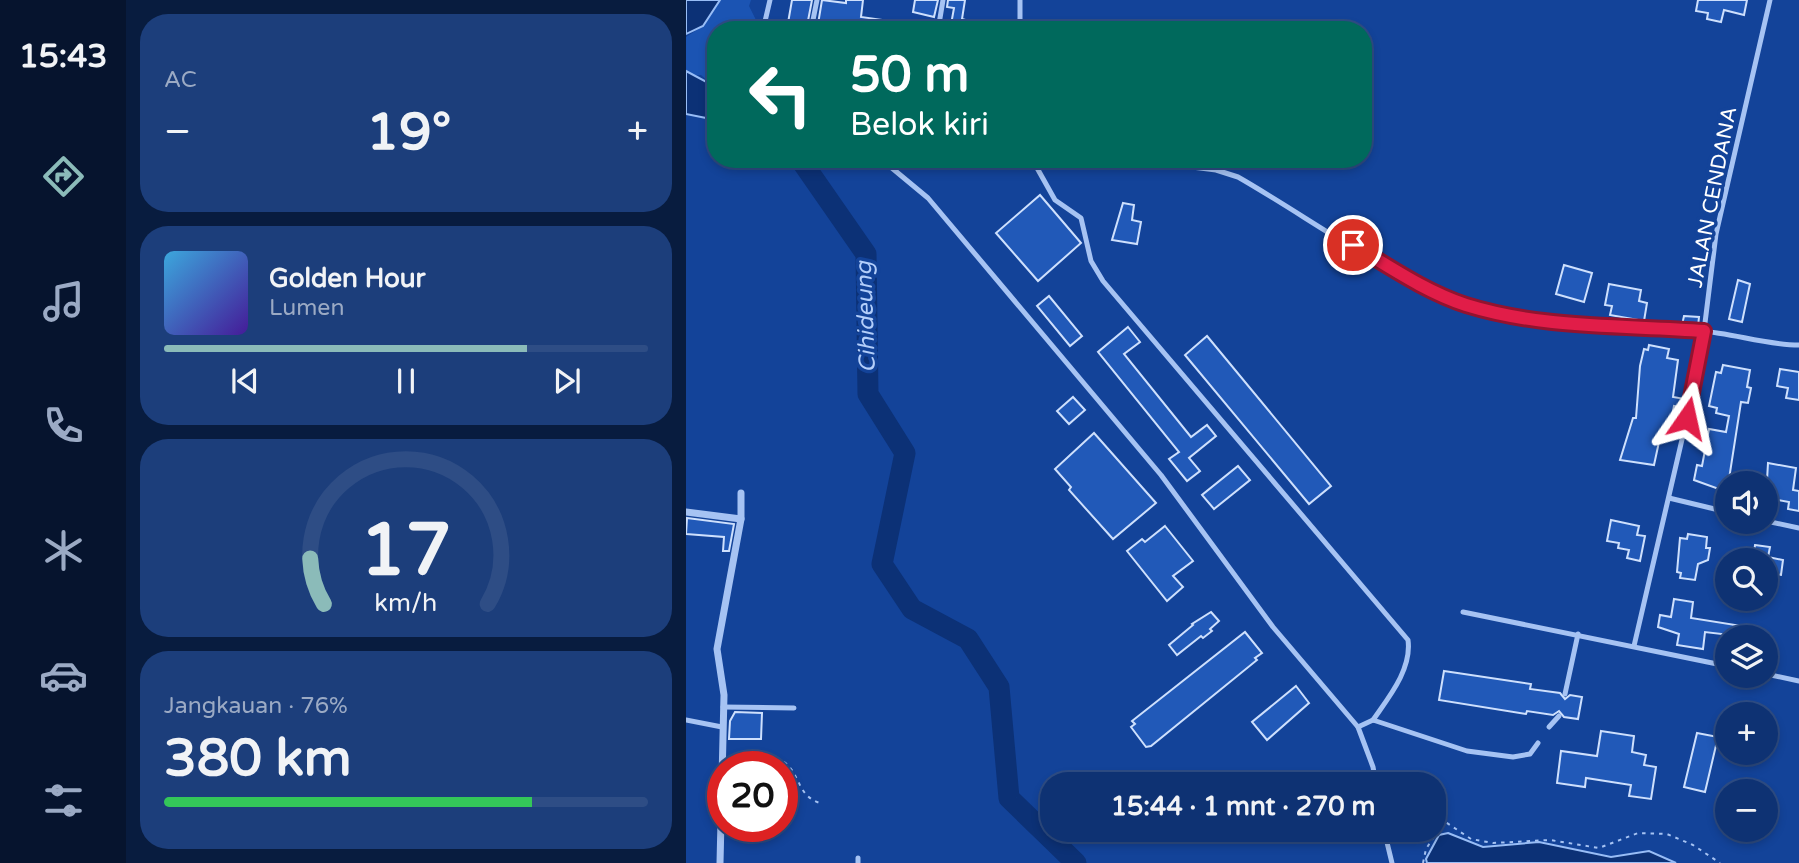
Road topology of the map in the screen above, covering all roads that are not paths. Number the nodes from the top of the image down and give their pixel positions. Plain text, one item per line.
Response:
1 (771, 0) edge
2 (817, 0) edge
3 (943, 0) edge
4 (1020, 0) edge
5 (1770, 0) edge
6 (765, 21) edge
7 (813, 21) edge
8 (940, 21) edge
9 (1020, 21) edge
10 (892, 168) edge
11 (1037, 168) edge
12 (1200, 168) edge
13 (1704, 331) junction
14 (1799, 345) edge
15 (741, 493) dead end
16 (1669, 498) junction
17 (1715, 509) edge
18 (686, 512) edge
19 (741, 519) junction
20 (1778, 524) edge
21 (1799, 528) edge
22 (1463, 612) dead end
23 (1578, 634) junction
24 (1634, 646) junction
25 (1715, 663) edge
26 (1778, 677) edge
27 (1799, 681) edge
28 (1565, 694) dead end
29 (723, 707) junction
30 (794, 708) dead end
31 (1559, 716) dead end
32 (686, 720) edge
33 (1373, 720) junction
34 (722, 727) junction
35 (1358, 727) junction
36 (1549, 727) dead end
37 (1538, 743) dead end
38 (1374, 772) edge
39 (1387, 842) edge
40 (720, 863) edge
41 (1392, 863) edge

1 - 6 lane
2 - 7 lane
3 - 8 lane
4 - 9 lane
5 - 13 lane, JALAN CENDANA
10 - 35 lane
11 - 33 lane
12 - 13 lane
13 - 14 lane
13 - 16 lane, JALAN CENDANA
15 - 19 street
16 - 17 lane
16 - 24 lane, JALAN CENDANA
18 - 19 street
19 - 29 street
20 - 21 lane
22 - 23 lane
23 - 24 lane
23 - 28 lane
24 - 25 lane
26 - 27 lane
29 - 30 lane
29 - 34 street
31 - 36 lane
32 - 34 lane
33 - 35 lane
33 - 37 lane
34 - 40 street
35 - 38 lane
39 - 41 lane

